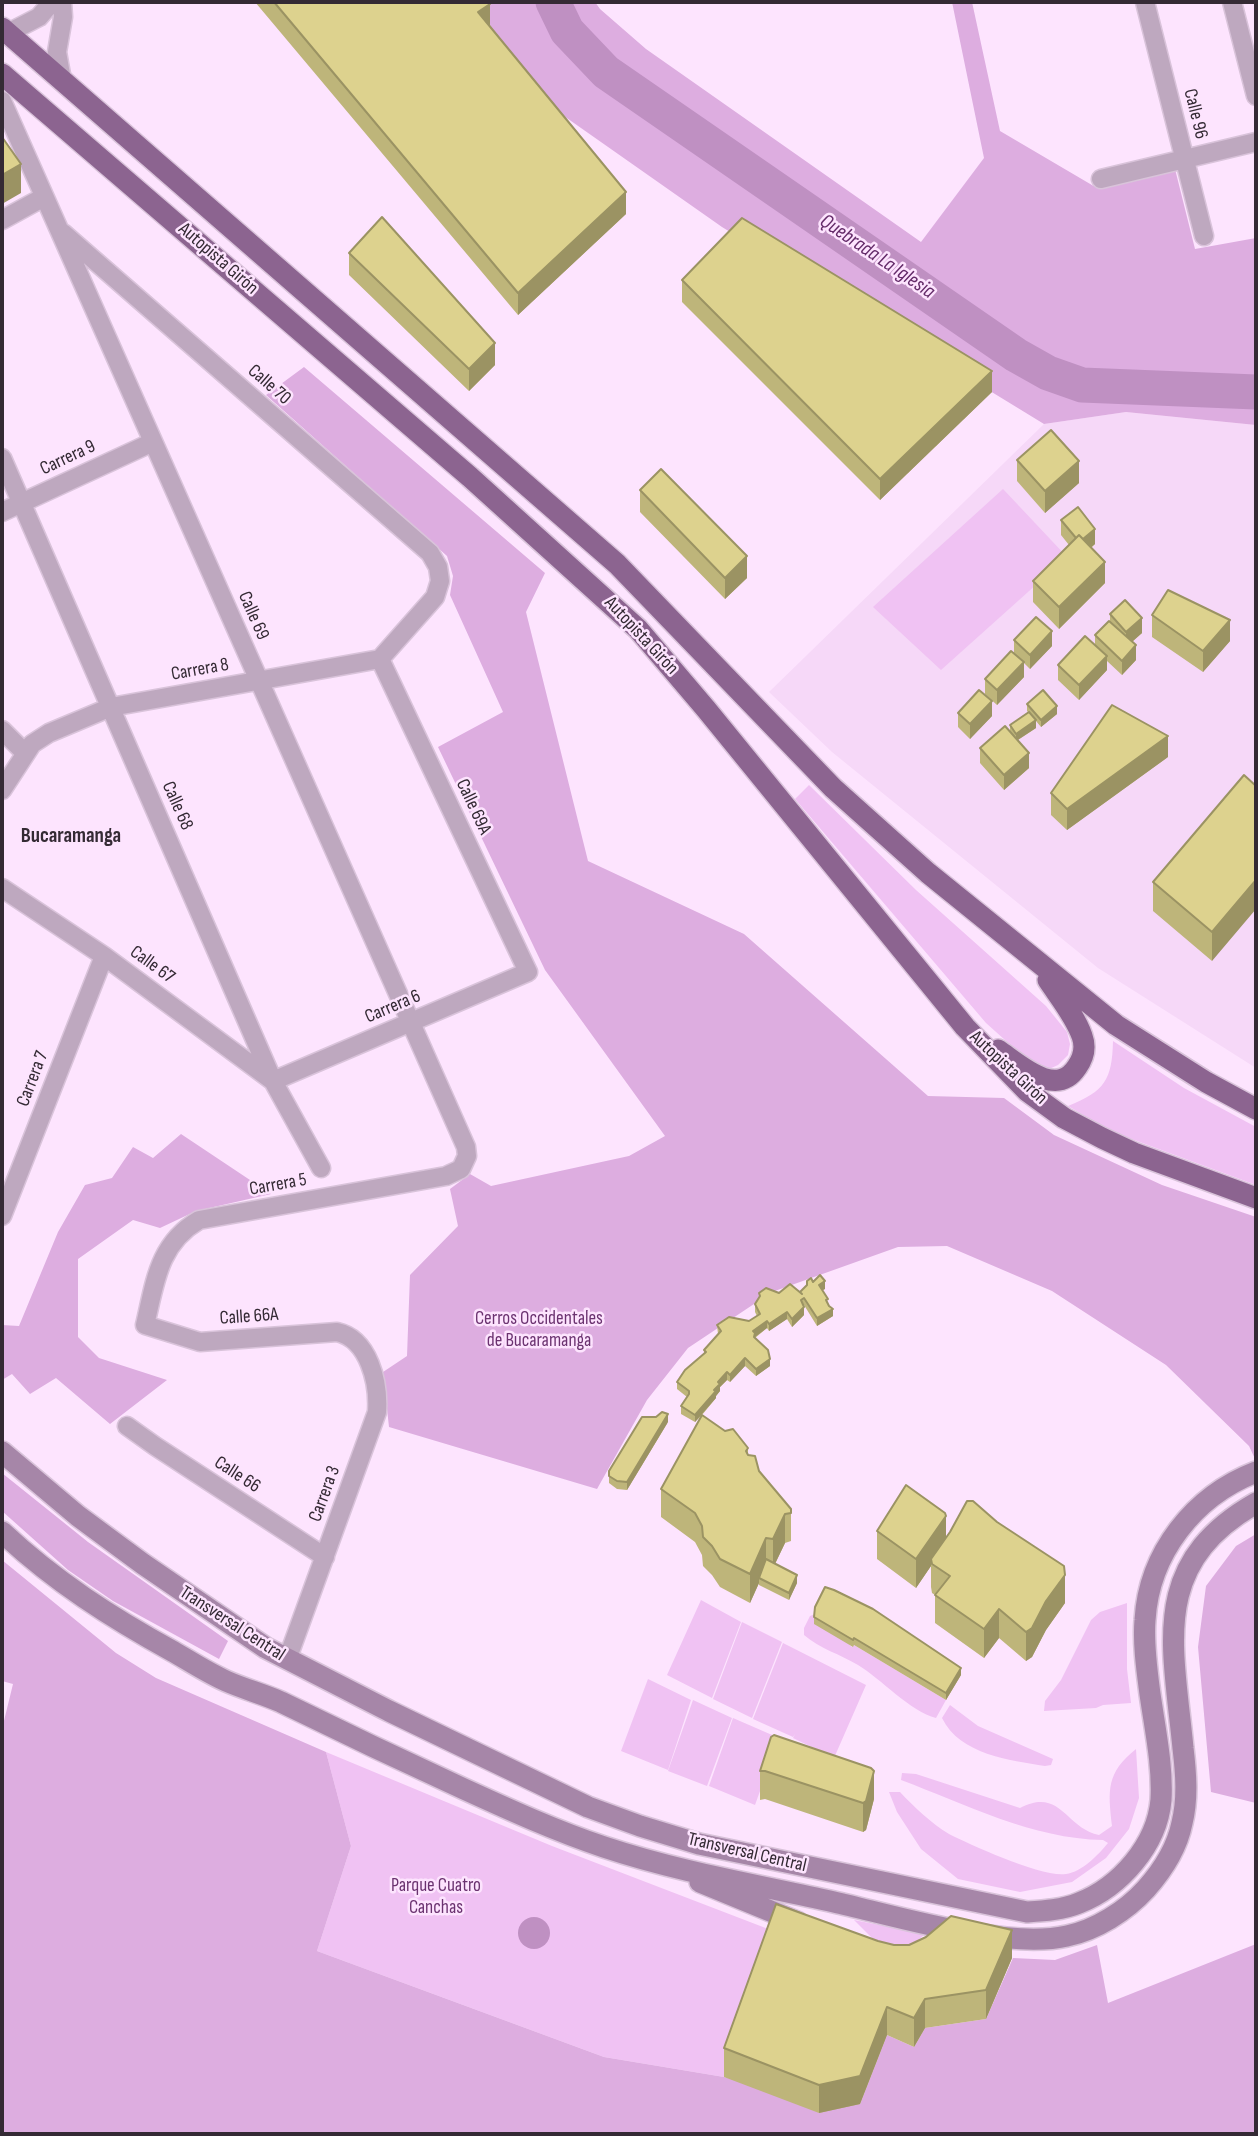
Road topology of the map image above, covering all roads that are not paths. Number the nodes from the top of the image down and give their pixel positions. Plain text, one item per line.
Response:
1 (52, 2) edge
2 (62, 2) edge
3 (1146, 2) edge
4 (1233, 2) edge
5 (5, 30) edge
6 (2, 74) edge
7 (62, 79) junction
8 (1256, 96) edge
9 (2, 101) edge
10 (1256, 142) edge
11 (1185, 159) junction
12 (1101, 178) dead end
13 (44, 197) junction
14 (2, 219) edge
15 (58, 229) junction
16 (1204, 236) dead end
17 (153, 442) junction
18 (2, 458) edge
19 (21, 503) junction
20 (2, 512) edge
21 (380, 659) junction
22 (259, 681) junction
23 (111, 707) junction
24 (2, 730) edge
25 (25, 753) junction
26 (2, 790) edge
27 (2, 888) edge
28 (104, 956) junction
29 (1037, 962) junction
30 (528, 972) joint
31 (410, 1022) junction
32 (965, 1027) junction
33 (273, 1081) junction
34 (1256, 1109) edge
35 (466, 1147) joint
36 (321, 1168) dead end
37 (1256, 1198) edge
38 (2, 1213) edge
39 (145, 1325) joint
40 (357, 1341) joint
41 (127, 1426) dead end
42 (2, 1452) edge
43 (1256, 1472) edge
44 (1256, 1503) edge
45 (2, 1532) edge
46 (325, 1557) junction
47 (287, 1660) junction
48 (1178, 1690) junction
49 (1150, 1692) junction
50 (643, 1859) junction
51 (950, 1898) junction
52 (944, 1927) junction
53 (818, 1930) edge
54 (930, 1946) edge

1 - 5 street
2 - 7 street
3 - 11 street, Calle 96
4 - 8 street
5 - 7 highway, Autopista Girón
6 - 32 highway, Autopista Girón
7 - 29 highway, Autopista Girón
9 - 13 street, Calle 69
10 - 11 street
11 - 12 street
11 - 16 street, Calle 96
13 - 14 street
13 - 15 street, Calle 69
15 - 17 street, Calle 69
15 - 21 street, Calle 70
17 - 19 street, Carrera 9
17 - 22 street, Calle 69
18 - 19 street, Calle 68
19 - 20 street, Carrera 9
19 - 23 street, Calle 68
21 - 22 street, Carrera 8
21 - 30 street, Calle 69A
22 - 23 street, Carrera 8
22 - 31 street, Calle 69
23 - 25 street, Carrera 8
23 - 33 street, Calle 68
24 - 25 street
25 - 26 street, Carrera 8
27 - 28 street, Calle 67
28 - 33 street, Calle 67
28 - 38 street, Carrera 7
29 - 32 highway
29 - 34 highway, Autopista Girón
30 - 31 street, Carrera 6
31 - 33 street, Carrera 6
31 - 35 street, Calle 69
32 - 37 highway, Autopista Girón
33 - 36 street, Calle 68
35 - 39 street, Carrera 5
39 - 40 street, Calle 66A
40 - 46 street, Carrera 3
41 - 46 street, Calle 66
42 - 47 main road, Transversal Central
43 - 49 main road, Transversal Central
44 - 48 main road, Transversal Central
45 - 50 main road, Transversal Central
46 - 47 street, Carrera 3
47 - 51 main road, Transversal Central
48 - 49 main road
48 - 52 main road, Transversal Central
49 - 51 main road, Transversal Central
50 - 52 main road, Transversal Central
50 - 53 main road
51 - 52 main road
52 - 54 main road

